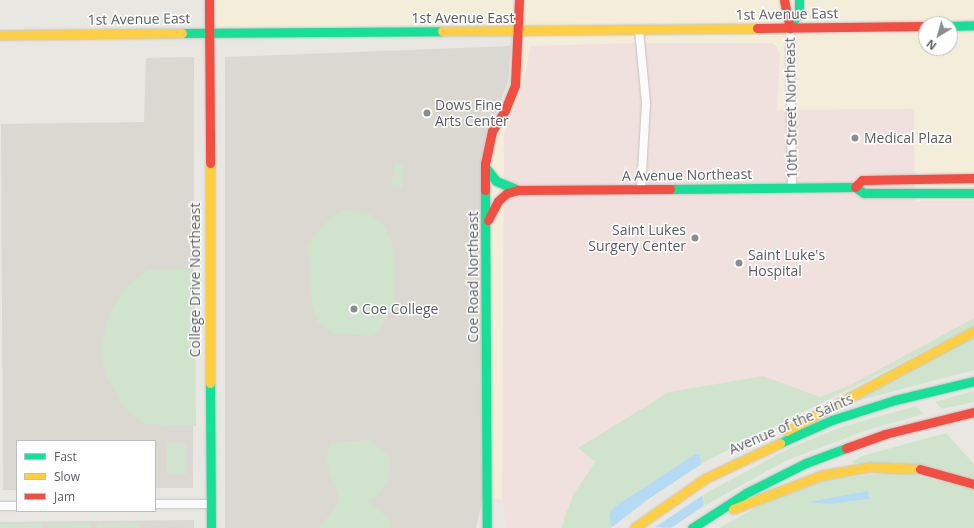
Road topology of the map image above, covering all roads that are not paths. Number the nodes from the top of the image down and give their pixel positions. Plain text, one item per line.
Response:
1 (209, 0) edge
2 (519, 0) edge
3 (784, 0) edge
4 (800, 0) edge
5 (974, 25) edge
6 (918, 26) edge
7 (958, 26) edge
8 (790, 28) junction
9 (639, 30) junction
10 (210, 32) junction
11 (520, 32) junction
12 (0, 35) edge
13 (486, 168) junction
14 (974, 178) edge
15 (856, 187) junction
16 (792, 188) junction
17 (518, 190) junction
18 (641, 190) junction
19 (974, 193) edge
20 (487, 223) junction
21 (974, 331) edge
22 (974, 381) edge
23 (974, 412) edge
24 (728, 466) junction
25 (974, 484) edge
26 (156, 504) edge
27 (211, 504) junction
28 (0, 506) edge
29 (16, 506) edge
30 (708, 517) junction
31 (211, 528) edge
32 (487, 528) edge
33 (634, 528) edge
34 (692, 528) edge

1 - 10 main road, College Drive Northeast
2 - 11 main road, Coe Road Northeast
3 - 8 main road
4 - 8 main road
5 - 7 main road
6 - 8 main road, 1st Avenue East
8 - 9 main road, 1st Avenue East
8 - 16 street, 10th Street Northeast
9 - 11 main road, 1st Avenue East
9 - 18 street
10 - 11 main road, 1st Avenue East
10 - 12 main road, 1st Avenue East
10 - 27 main road, College Drive Northeast
11 - 13 main road, Coe Road Northeast
13 - 17 main road
13 - 20 main road, Coe Road Northeast
14 - 15 main road, A Avenue Northeast
15 - 16 main road, A Avenue Northeast
15 - 19 main road, A Avenue Northeast
16 - 18 main road, A Avenue Northeast
17 - 18 main road, A Avenue Northeast
17 - 20 main road
20 - 32 main road, Coe Road Northeast
21 - 24 main road
22 - 24 main road, Avenue of the Saints
23 - 30 main road
24 - 33 main road, Avenue of the Saints
25 - 30 main road
26 - 27 street
27 - 31 main road, College Drive Northeast
28 - 29 street
30 - 34 main road

